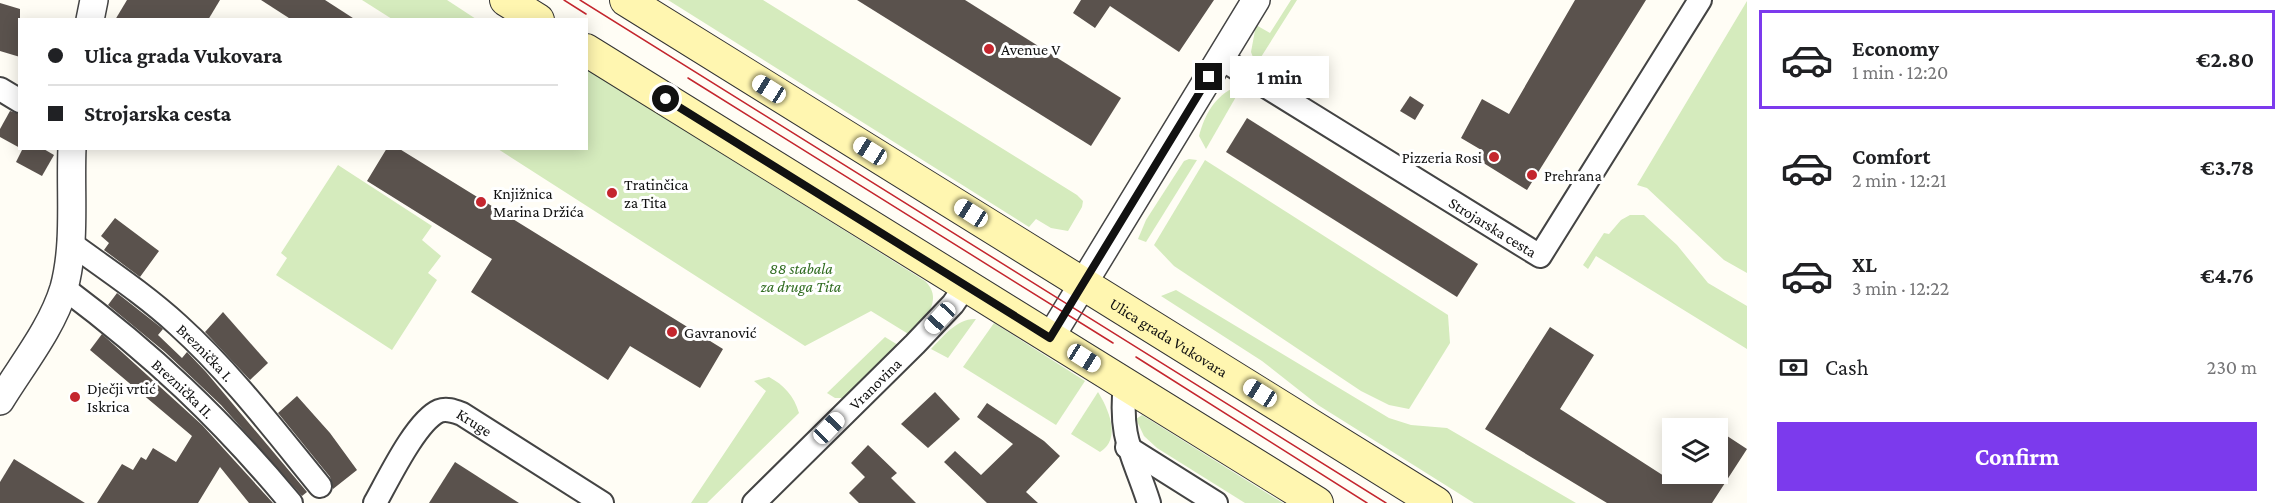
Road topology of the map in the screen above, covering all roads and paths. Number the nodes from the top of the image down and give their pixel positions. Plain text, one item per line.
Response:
1 (94, 0) edge
2 (507, 0) edge
3 (626, 0) edge
4 (1256, 0) edge
5 (1700, 0) edge
6 (90, 18) edge
7 (535, 18) edge
8 (588, 51) edge
9 (1220, 58) junction
10 (0, 89) edge
11 (18, 100) edge
12 (72, 150) edge
13 (69, 242) junction
14 (1085, 283) junction
15 (966, 285) junction
16 (64, 288) junction
17 (1050, 338) junction
18 (1125, 384) junction
19 (0, 401) edge
20 (1127, 447) junction
21 (320, 486) dead end
22 (291, 503) edge
23 (375, 503) edge
24 (602, 503) edge
25 (754, 503) edge
26 (1149, 503) edge
27 (1216, 503) edge
28 (1317, 503) edge
29 (1436, 503) edge

1 - 6 street
2 - 7 main road
3 - 14 main road, Ulica grada Vukovara
4 - 9 street
5 - 9 street, Strojarska cesta
8 - 15 main road
9 - 14 street
10 - 11 street
12 - 13 street
13 - 16 street
13 - 21 street, Breznička I.
14 - 17 street
14 - 29 main road, Ulica grada Vukovara
15 - 17 main road
15 - 25 street, Vranovina
16 - 19 street
16 - 22 street, Breznička II.
17 - 18 main road
18 - 20 street
18 - 28 main road
20 - 26 street
20 - 27 street
23 - 24 street, Kruge

